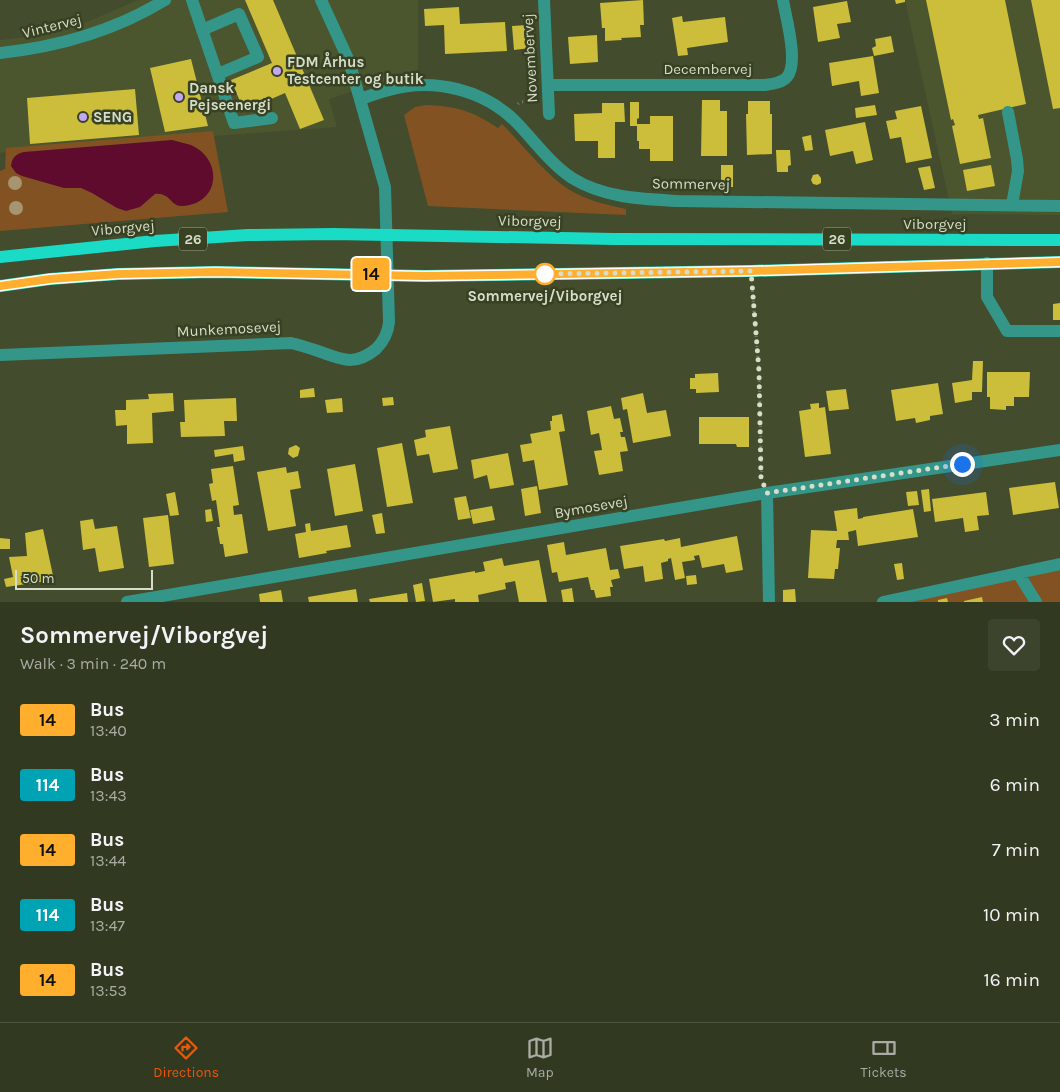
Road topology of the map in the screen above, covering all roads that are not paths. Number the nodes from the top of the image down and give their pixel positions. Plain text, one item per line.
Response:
1 (165, 0) edge
2 (192, 0) edge
3 (321, 0) edge
4 (544, 0) edge
5 (783, 0) edge
6 (202, 30) junction
7 (0, 53) edge
8 (218, 74) junction
9 (549, 85) junction
10 (360, 99) junction
11 (1008, 112) dead end
12 (549, 114) dead end
13 (272, 118) dead end
14 (1012, 205) junction
15 (1060, 206) edge
16 (387, 236) junction
17 (1060, 240) edge
18 (0, 257) edge
19 (1060, 262) edge
20 (987, 263) junction
21 (388, 275) junction
22 (0, 286) edge
23 (1060, 331) edge
24 (0, 355) edge
25 (1060, 450) edge
26 (767, 493) junction
27 (1060, 564) edge
28 (1018, 573) junction
29 (128, 602) edge
30 (769, 602) edge
31 (883, 602) edge
32 (1036, 602) edge

1 - 7 street, Vintervej
2 - 6 street
3 - 10 street
4 - 9 street, Novembervej
5 - 9 street, Decembervej
6 - 8 street
6 - 8 street
8 - 13 street
9 - 12 street, Novembervej
10 - 14 street, Sommervej
10 - 16 street
11 - 14 street
14 - 15 street, Sommervej
16 - 17 main road, Viborgvej / 26
16 - 18 main road, Viborgvej / 26
16 - 21 street, Munkemosevej
19 - 20 main road, 26
20 - 21 main road, 26
20 - 23 street
21 - 22 main road, 26
21 - 24 street, Munkemosevej
25 - 26 street, Bymosevej
26 - 29 street, Bymosevej
26 - 30 street
27 - 28 street
28 - 31 street
28 - 32 street

